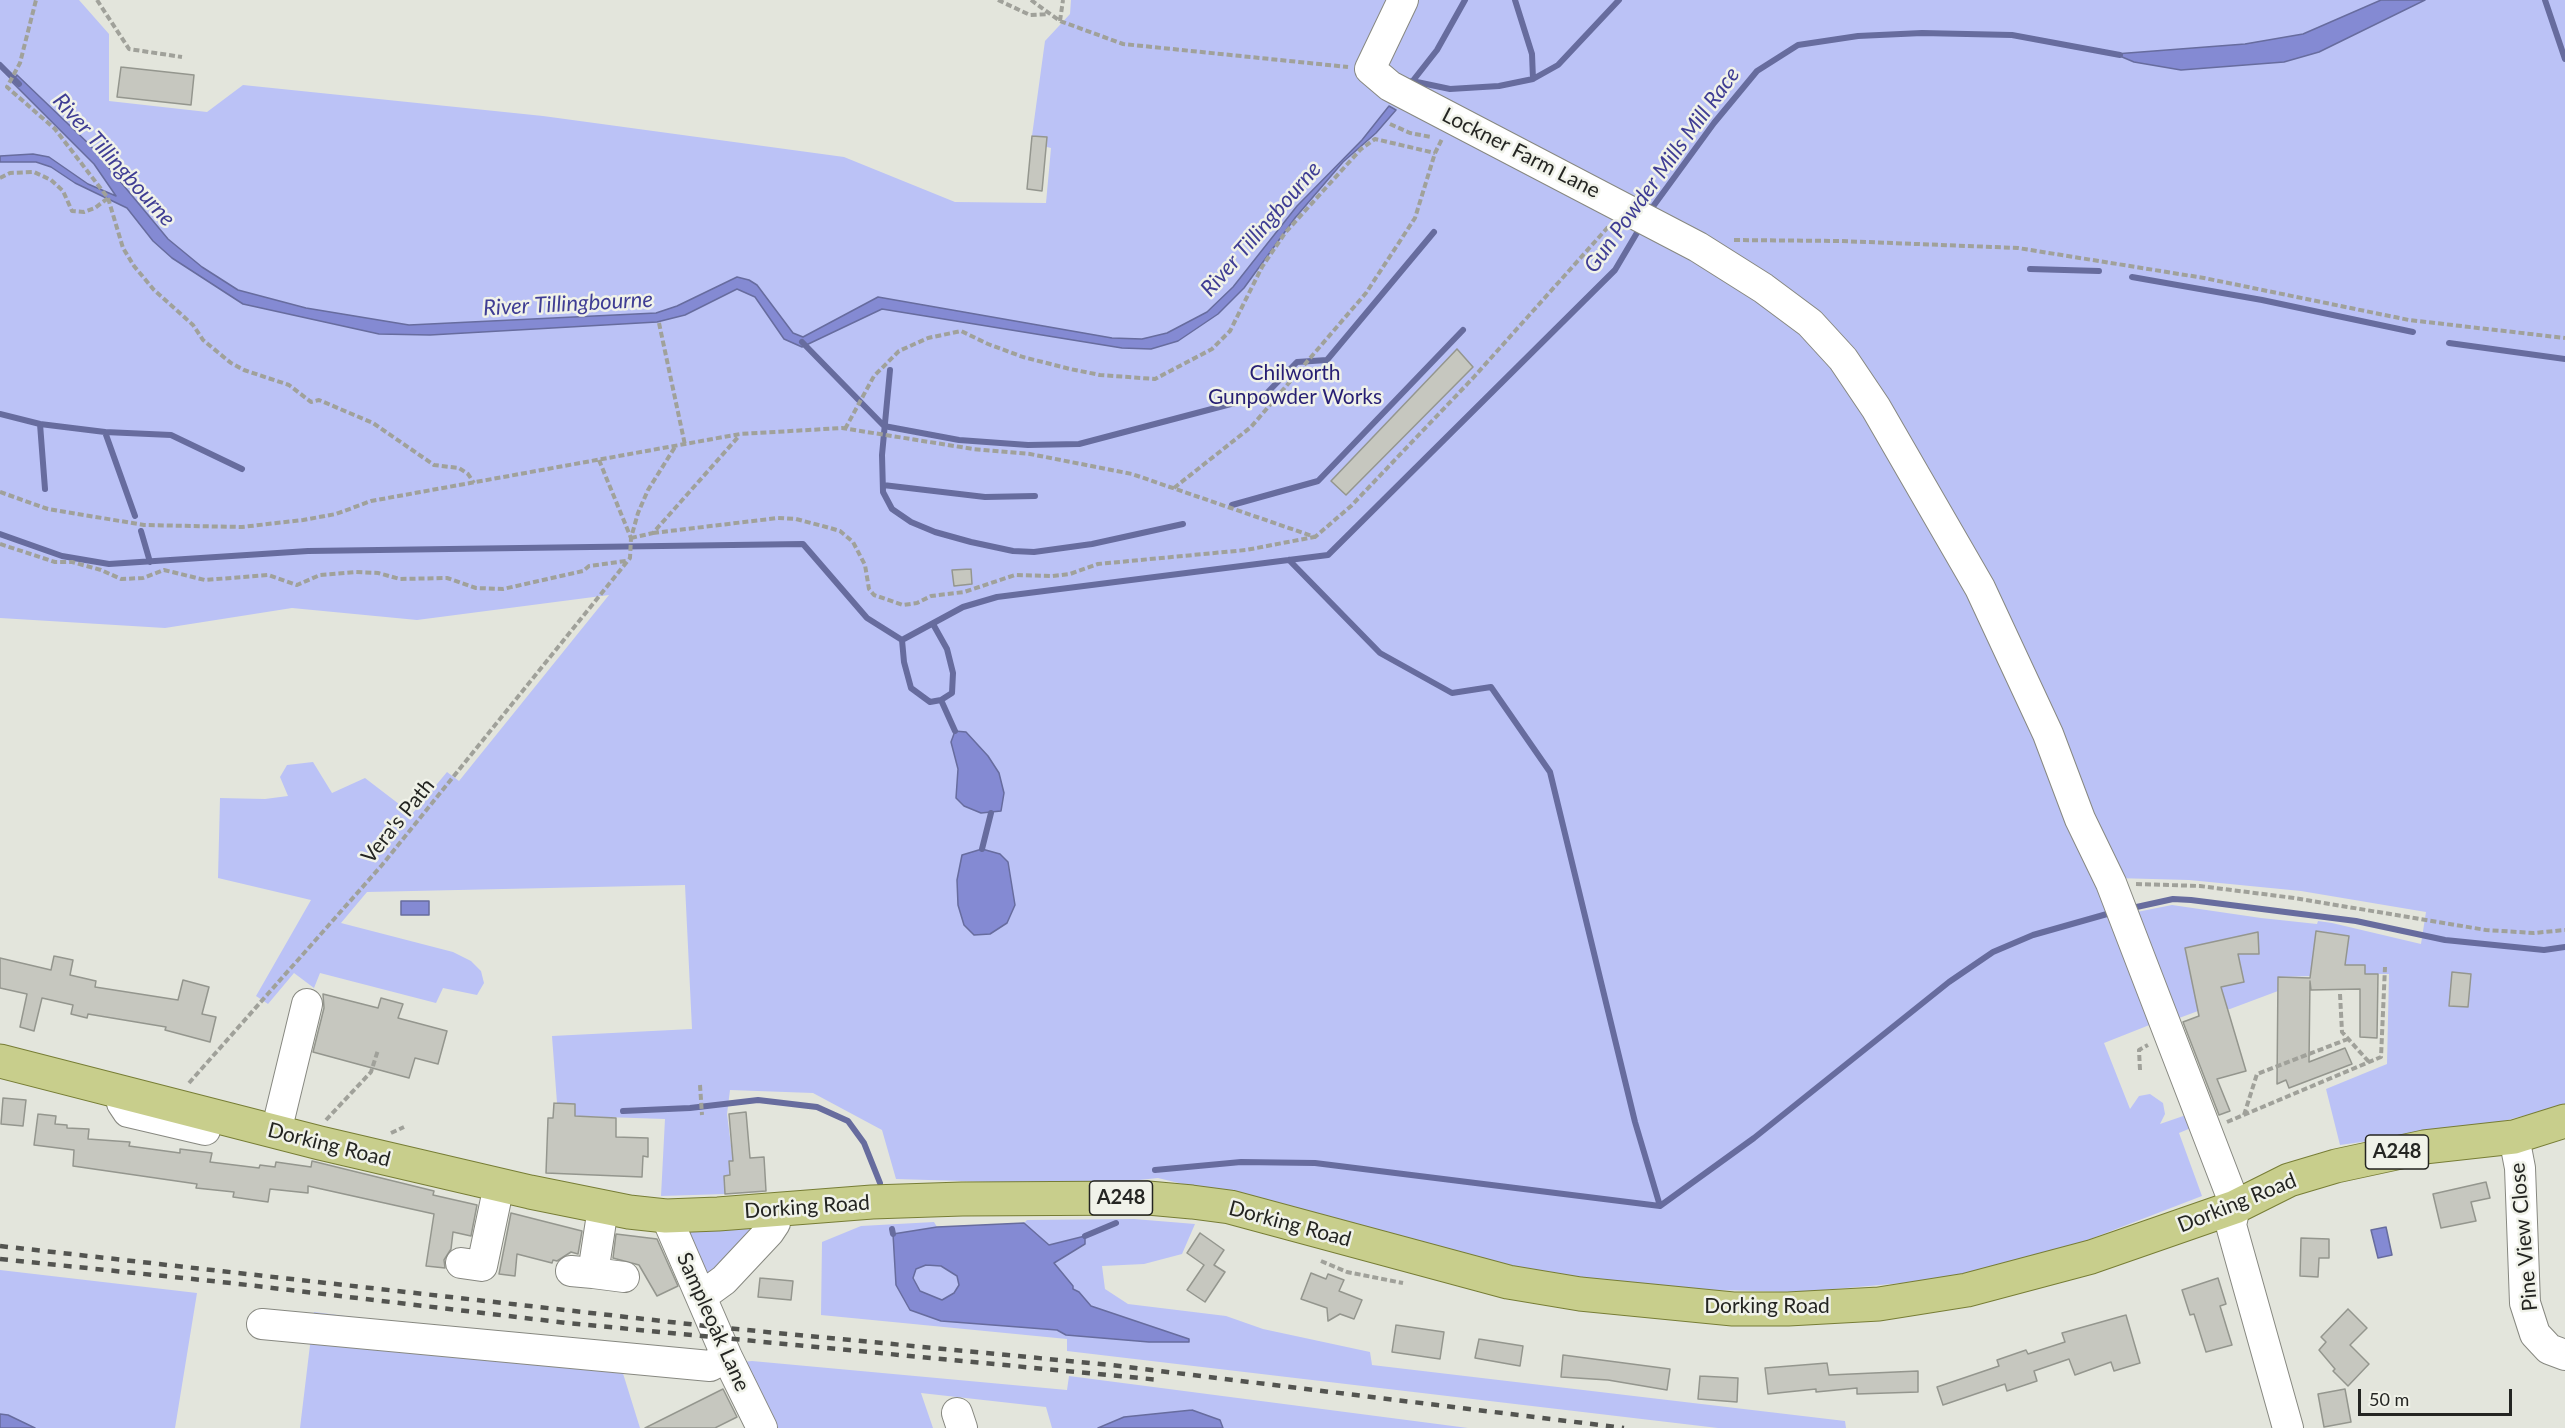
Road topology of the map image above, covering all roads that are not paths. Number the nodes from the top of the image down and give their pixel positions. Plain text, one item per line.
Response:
1 (1403, 0) edge
2 (307, 1004) dead end
3 (0, 1060) edge
4 (2565, 1121) edge
5 (239, 1130) junction
6 (276, 1132) junction
7 (2514, 1137) junction
8 (323, 1151) junction
9 (499, 1185) junction
10 (603, 1208) junction
11 (773, 1209) junction
12 (2234, 1213) junction
13 (666, 1215) junction
14 (479, 1265) dead end
15 (624, 1277) dead end
16 (702, 1296) junction
17 (262, 1324) dead end
18 (2565, 1354) edge
19 (728, 1357) junction
20 (762, 1428) edge
21 (2288, 1428) edge

1 - 12 street, Lockner Farm Lane
2 - 6 street
3 - 5 main road, Dorking Road / A248
4 - 7 main road, Dorking Road / A248
5 - 6 main road, Dorking Road / A248
5 - 8 street
6 - 8 main road, Dorking Road / A248
7 - 12 main road, Dorking Road / A248
7 - 18 street, Pine View Close
8 - 9 main road, Dorking Road / A248
9 - 10 main road, Dorking Road / A248
9 - 14 street
10 - 13 main road, Dorking Road / A248
10 - 15 street
11 - 12 main road, Dorking Road / A248
11 - 13 main road, Dorking Road / A248
11 - 16 street
12 - 21 street, Dorking Road
13 - 16 street, Sampleoak Lane
16 - 19 street, Sampleoak Lane
17 - 19 street
19 - 20 street, Sampleoak Lane

